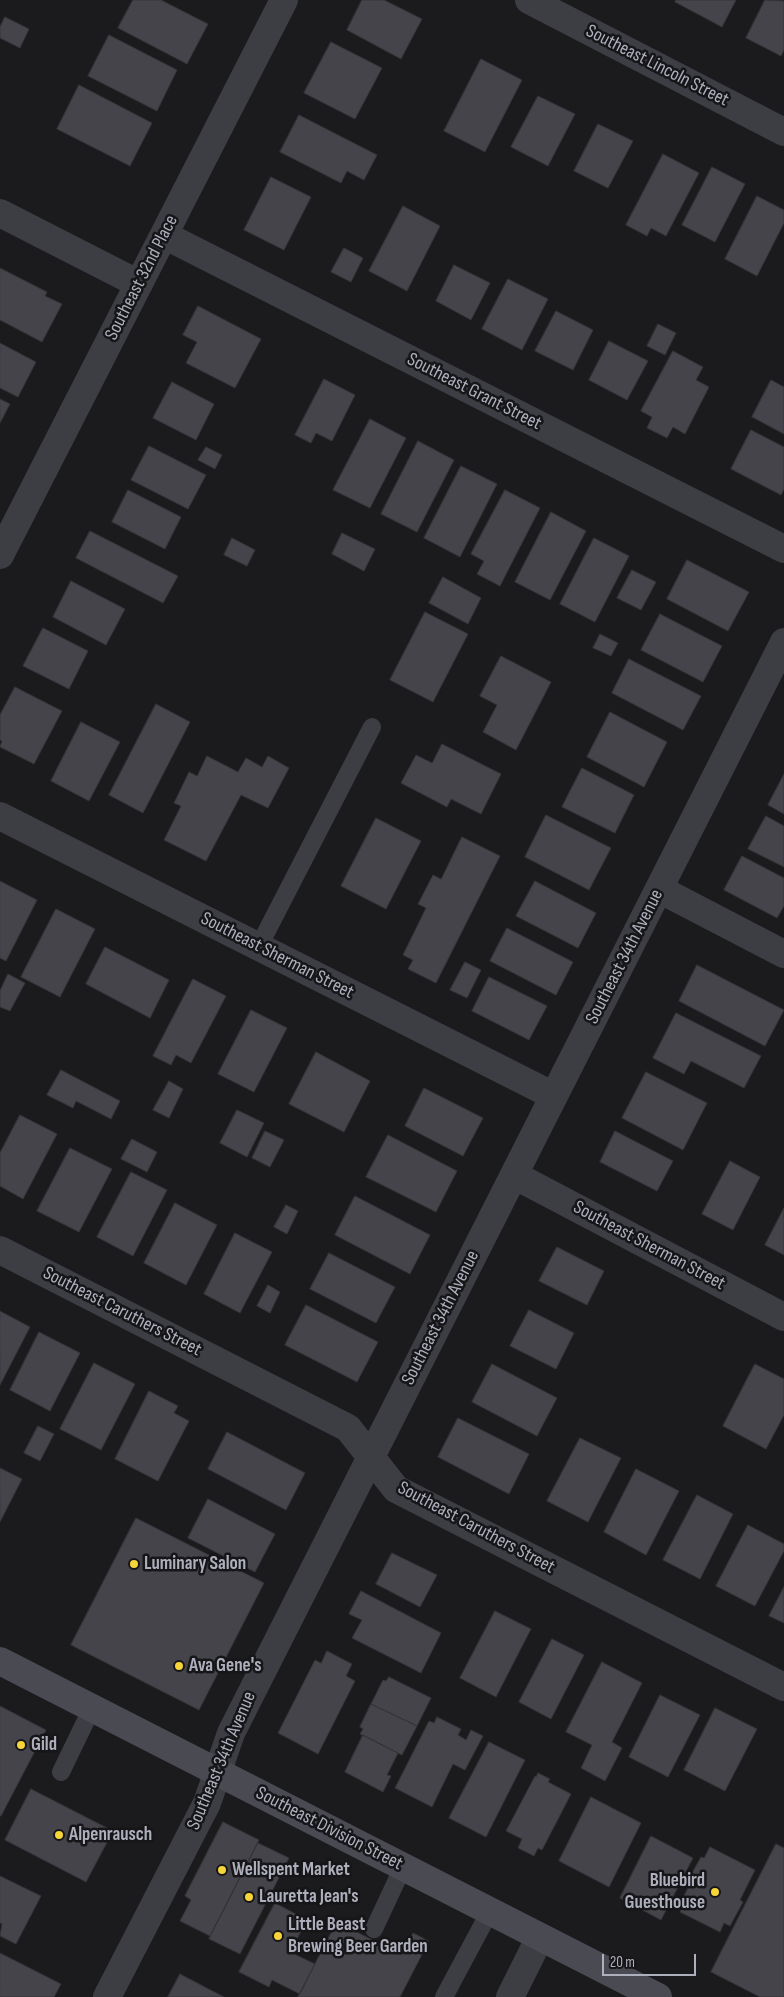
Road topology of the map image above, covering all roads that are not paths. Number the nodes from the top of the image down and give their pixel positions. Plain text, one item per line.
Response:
1 (284, 0) edge
2 (529, 0) edge
3 (784, 132) edge
4 (0, 213) edge
5 (164, 235) junction
6 (140, 284) junction
7 (784, 549) edge
8 (0, 555) edge
9 (784, 642) edge
10 (372, 727) dead end
11 (0, 816) edge
12 (659, 889) junction
13 (259, 946) junction
14 (784, 954) edge
15 (554, 1096) junction
16 (514, 1175) junction
17 (0, 1250) edge
18 (784, 1317) edge
19 (371, 1456) junction
20 (0, 1661) edge
21 (784, 1687) edge
22 (92, 1708) junction
23 (61, 1772) dead end
24 (217, 1772) junction
25 (404, 1867) junction
26 (490, 1911) junction
27 (374, 1929) dead end
28 (540, 1937) junction
29 (107, 1997) edge
30 (444, 1997) edge
31 (510, 1997) edge
32 (658, 1997) edge

1 - 5 street, Southeast 32nd Place
2 - 3 street, Southeast Lincoln Street
4 - 6 street
5 - 6 street, Southeast 32nd Place
5 - 7 street, Southeast Grant Street
6 - 8 street, Southeast 32nd Place
9 - 12 street, Southeast 34th Avenue
10 - 13 lane
11 - 13 street, Southeast Sherman Street
12 - 14 street
12 - 15 street, Southeast 34th Avenue
13 - 15 street, Southeast Sherman Street
15 - 16 street, Southeast 34th Avenue
16 - 18 street, Southeast Sherman Street
16 - 19 street, Southeast 34th Avenue
17 - 19 street, Southeast Caruthers Street
19 - 21 street, Southeast Caruthers Street
19 - 24 street, Southeast 34th Avenue
20 - 22 main road, Southeast Division Street
22 - 23 lane
22 - 24 main road, Southeast Division Street
24 - 25 main road, Southeast Division Street
24 - 29 street, Southeast 34th Avenue
25 - 26 main road, Southeast Division Street
25 - 27 lane
26 - 28 main road, Southeast Division Street
26 - 30 lane
28 - 31 street
28 - 32 main road, Southeast Division Street

